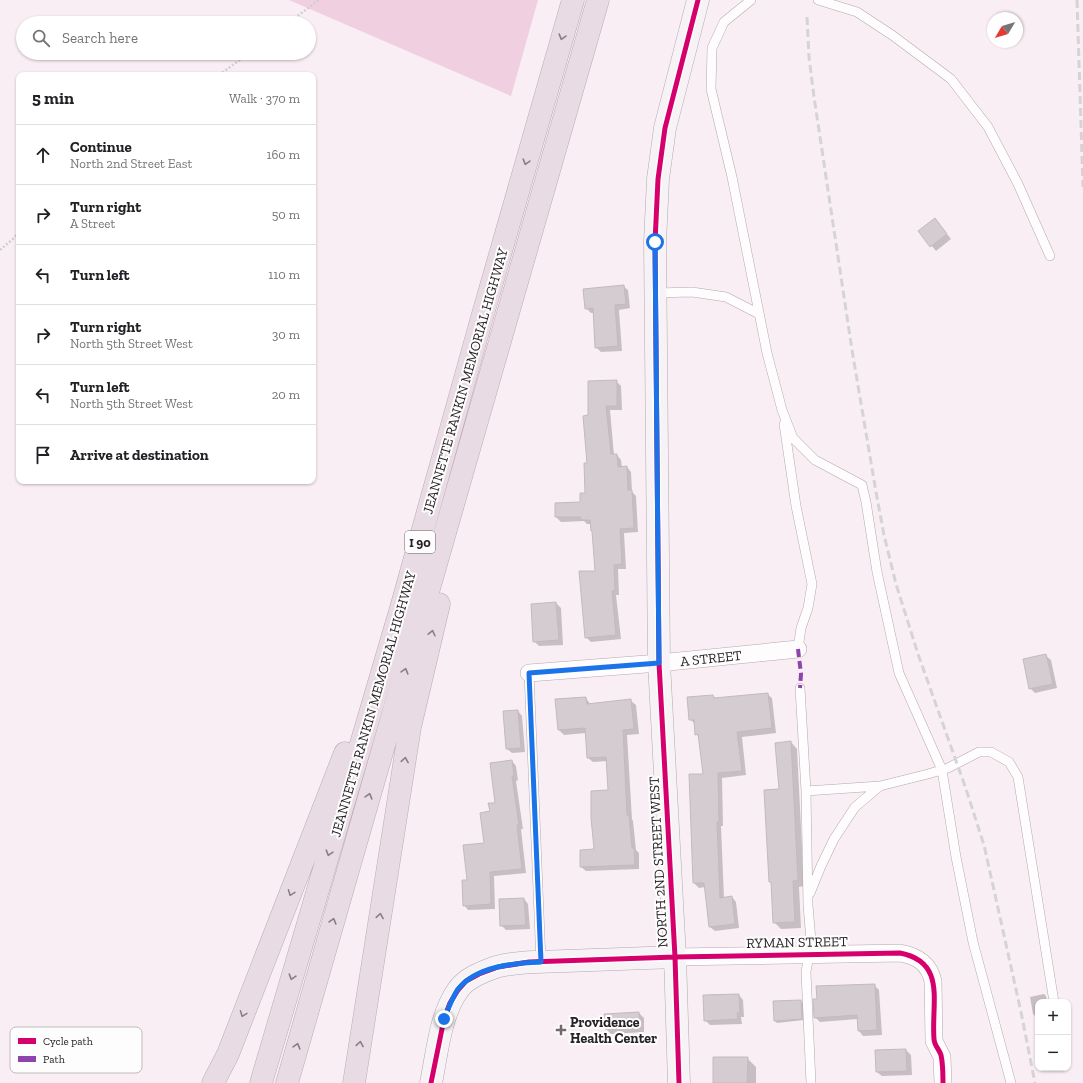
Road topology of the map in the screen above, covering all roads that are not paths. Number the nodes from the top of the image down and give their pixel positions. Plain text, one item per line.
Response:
1 (573, 0) edge
2 (598, 0) edge
3 (698, 0) edge
4 (751, 0) edge
5 (818, 0) edge
6 (1050, 256) dead end
7 (656, 293) junction
8 (759, 314) junction
9 (504, 329) junction
10 (782, 410) junction
11 (401, 608) junction
12 (798, 649) joint
13 (659, 663) junction
14 (529, 673) joint
15 (800, 688) dead end
16 (942, 770) junction
17 (880, 786) junction
18 (806, 791) junction
19 (808, 905) junction
20 (809, 954) junction
21 (675, 957) junction
22 (541, 962) junction
23 (1054, 999) edge
24 (214, 1083) edge
25 (260, 1083) edge
26 (287, 1083) edge
27 (354, 1083) edge
28 (431, 1083) edge
29 (679, 1083) edge
30 (811, 1083) edge
31 (943, 1083) edge
32 (1011, 1083) edge

1 -> 11 highway, JEANNETTE RANKIN MEMORIAL HIGHWAY / I 90
2 - 9 highway, JEANNETTE RANKIN MEMORIAL HIGHWAY / I 90
3 - 7 street, NORTH 2ND STREET WEST
4 - 8 lane
5 - 6 lane
7 - 8 lane
7 - 13 street, NORTH 2ND STREET WEST
8 - 10 lane
26 -> 9 highway, JEANNETTE RANKIN MEMORIAL HIGHWAY / I 90
27 -> 9 highway
10 - 12 lane
10 - 16 lane
11 -> 24 highway
11 -> 25 highway, JEANNETTE RANKIN MEMORIAL HIGHWAY / I 90
12 - 13 street, A STREET
13 - 14 street, A STREET
13 - 21 street, NORTH 2ND STREET WEST
14 - 22 lane
15 - 18 lane
16 - 17 lane
16 - 23 lane
16 - 32 lane
17 - 18 lane
17 - 19 lane
18 - 19 lane
19 - 20 lane
20 - 21 street, RYMAN STREET
20 - 30 lane
20 - 31 street, RYMAN STREET
21 - 22 street
21 - 29 street, NORTH 2ND STREET WEST
22 - 28 street

